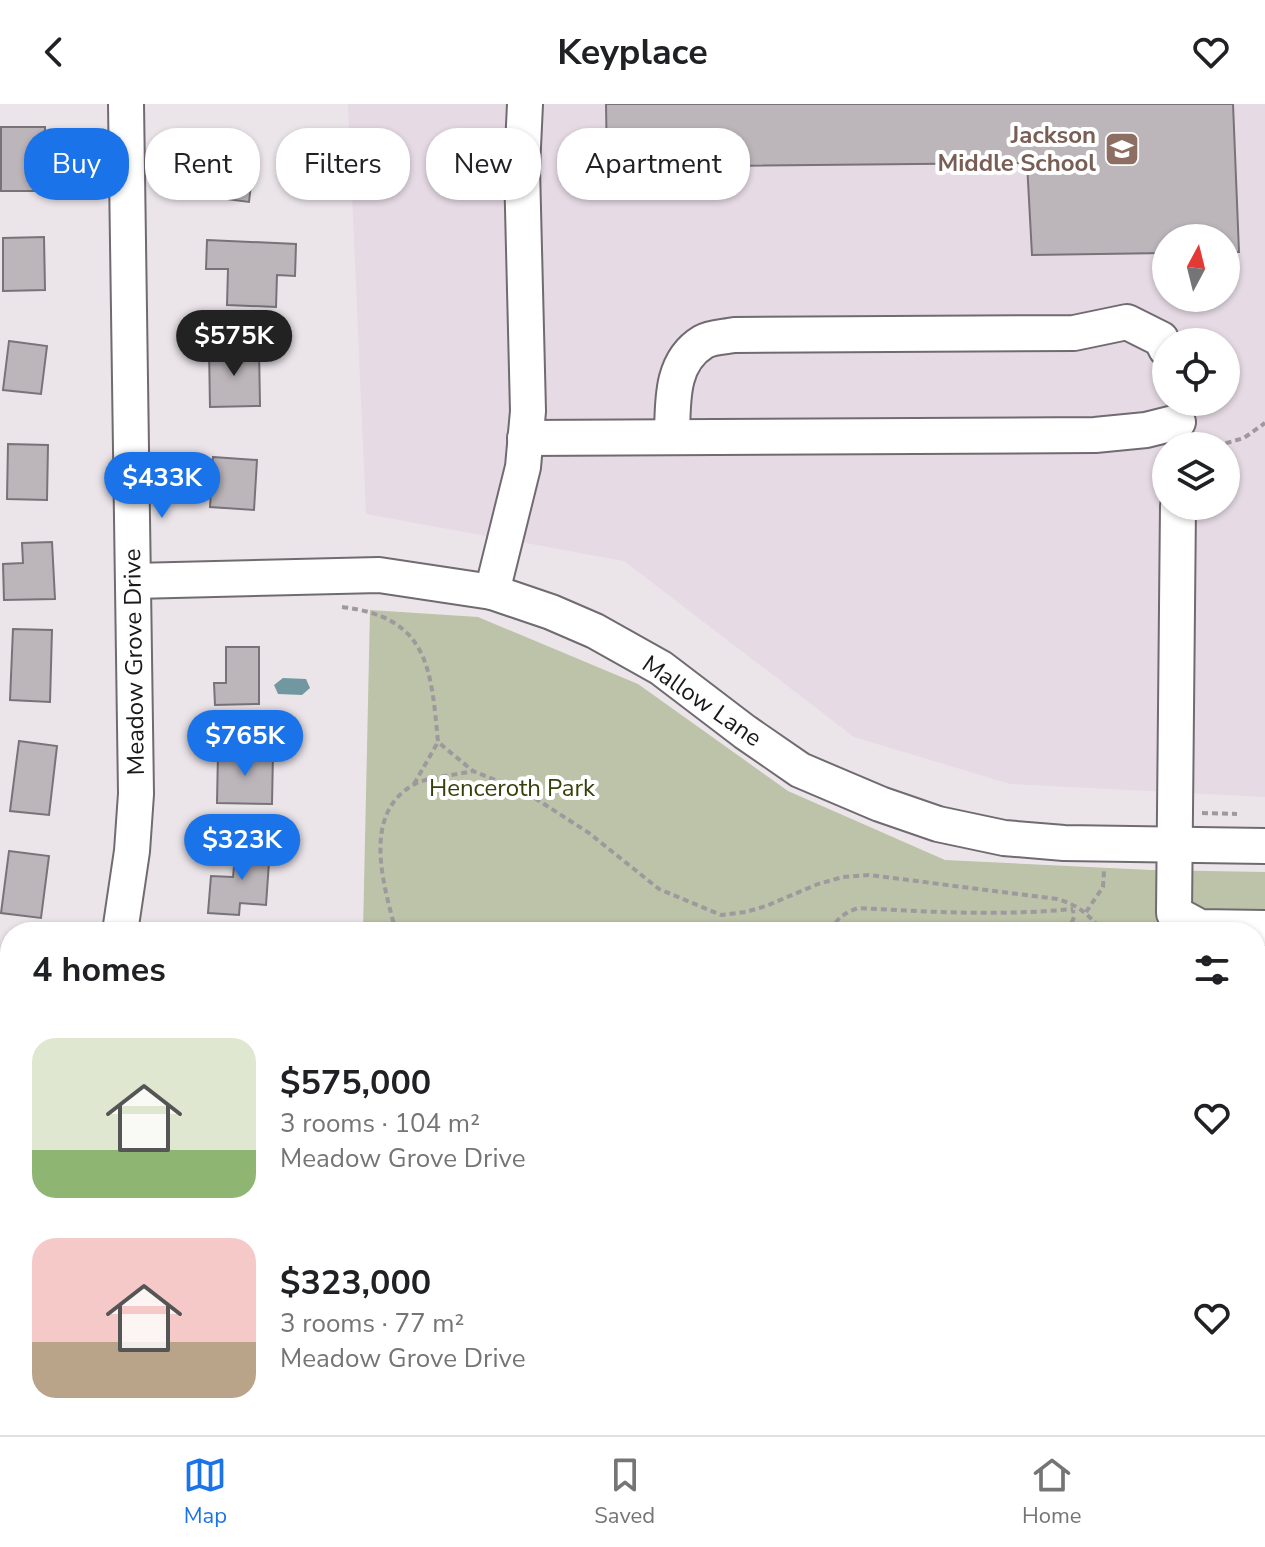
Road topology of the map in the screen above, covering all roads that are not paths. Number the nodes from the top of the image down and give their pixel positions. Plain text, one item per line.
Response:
1 (126, 104) edge
2 (525, 104) edge
3 (1152, 334) edge
4 (1178, 423) edge
5 (672, 437) junction
6 (525, 438) junction
7 (1178, 520) edge
8 (134, 581) junction
9 (492, 592) junction
10 (1174, 829) junction
11 (1265, 846) edge
12 (121, 922) edge
13 (1191, 922) edge

1 - 8 street, Meadow Grove Drive
2 - 6 street
3 - 5 street
4 - 5 street
5 - 6 street
6 - 9 street
7 - 10 street
8 - 9 street, Mallow Lane
8 - 12 street, Meadow Grove Drive
9 - 10 street, Mallow Lane
10 - 11 street, Mallow Lane
10 - 13 street

